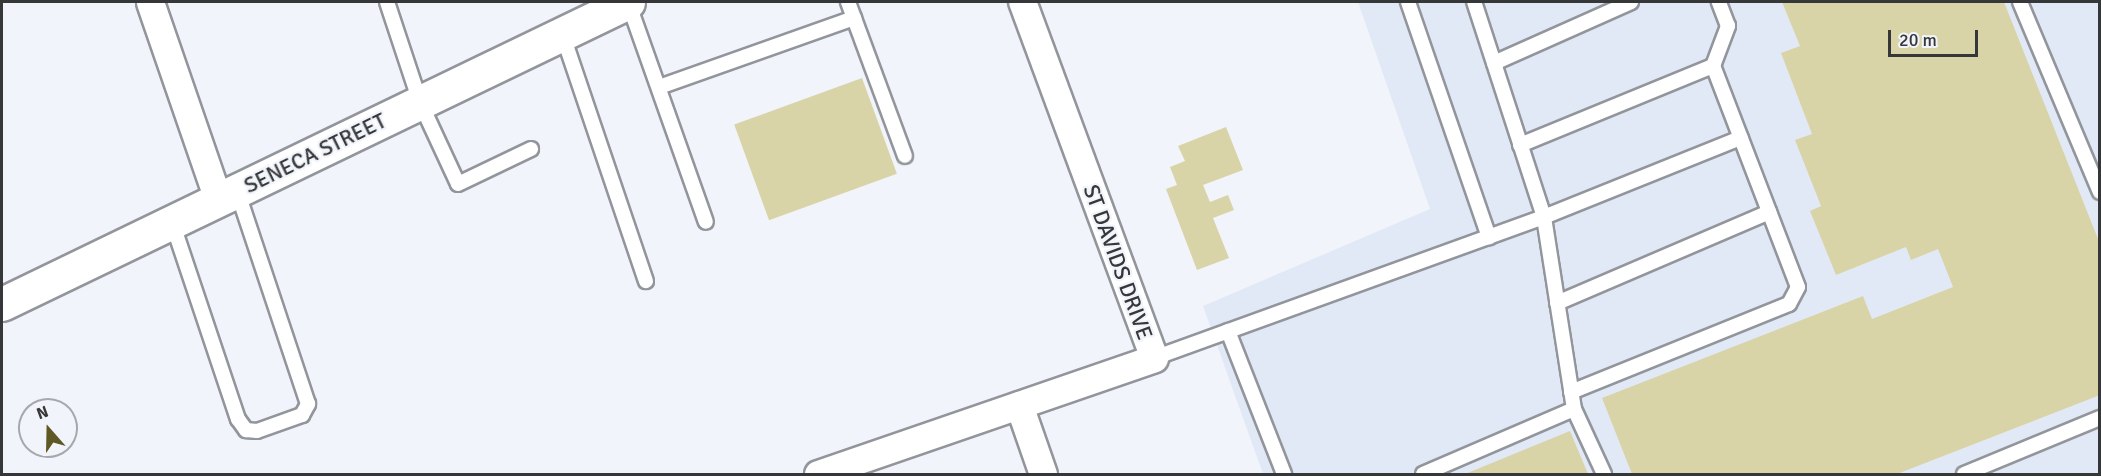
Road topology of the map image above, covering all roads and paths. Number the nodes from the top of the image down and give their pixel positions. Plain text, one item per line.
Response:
1 (150, 2) edge
2 (387, 2) edge
3 (848, 2) edge
4 (1022, 2) edge
5 (1408, 2) edge
6 (1474, 2) edge
7 (1631, 2) edge
8 (1719, 2) edge
9 (2020, 2) edge
10 (619, 3) edge
11 (854, 18) junction
12 (562, 33) junction
13 (1494, 63) junction
14 (1713, 66) junction
15 (658, 87) junction
16 (420, 102) junction
17 (1741, 138) junction
18 (1520, 145) junction
19 (531, 149) dead end
20 (905, 156) dead end
21 (2100, 192) edge
22 (228, 195) junction
23 (1769, 212) junction
24 (1544, 217) junction
25 (172, 222) junction
26 (706, 222) dead end
27 (1490, 237) junction
28 (646, 281) dead end
29 (1557, 303) junction
30 (2, 304) edge
31 (1228, 331) junction
32 (1154, 358) junction
33 (1571, 392) junction
34 (1019, 405) junction
35 (1574, 409) junction
36 (2100, 418) edge
37 (818, 474) edge
38 (1043, 474) edge
39 (1284, 474) edge
40 (1423, 474) edge
41 (1604, 474) edge
42 (1964, 474) edge

1 - 22 street
2 - 16 lane
3 - 11 lane
4 - 32 street, ST DAVIDS DRIVE
5 - 27 lane
6 - 13 lane
7 - 13 lane
8 - 14 lane
9 - 21 lane
10 - 12 street, SENECA STREET
10 - 15 lane
11 - 15 lane
11 - 20 lane
12 - 16 street, SENECA STREET
12 - 28 lane
13 - 18 lane
14 - 17 lane
14 - 18 lane
15 - 26 lane
16 - 19 lane
16 - 22 street, SENECA STREET
17 - 23 lane
17 - 24 lane
18 - 24 lane
22 - 25 street, SENECA STREET
22 - 25 lane
23 - 29 lane
23 - 33 lane
24 - 27 lane
24 - 29 lane
25 - 30 street, SENECA STREET
27 - 31 lane
29 - 33 lane
31 - 32 lane
31 - 39 lane
32 - 34 street, ST DAVIDS DRIVE
33 - 35 lane
34 - 37 street, ST DAVIDS DRIVE
34 - 38 street
35 - 40 lane
35 - 41 lane
36 - 42 lane

